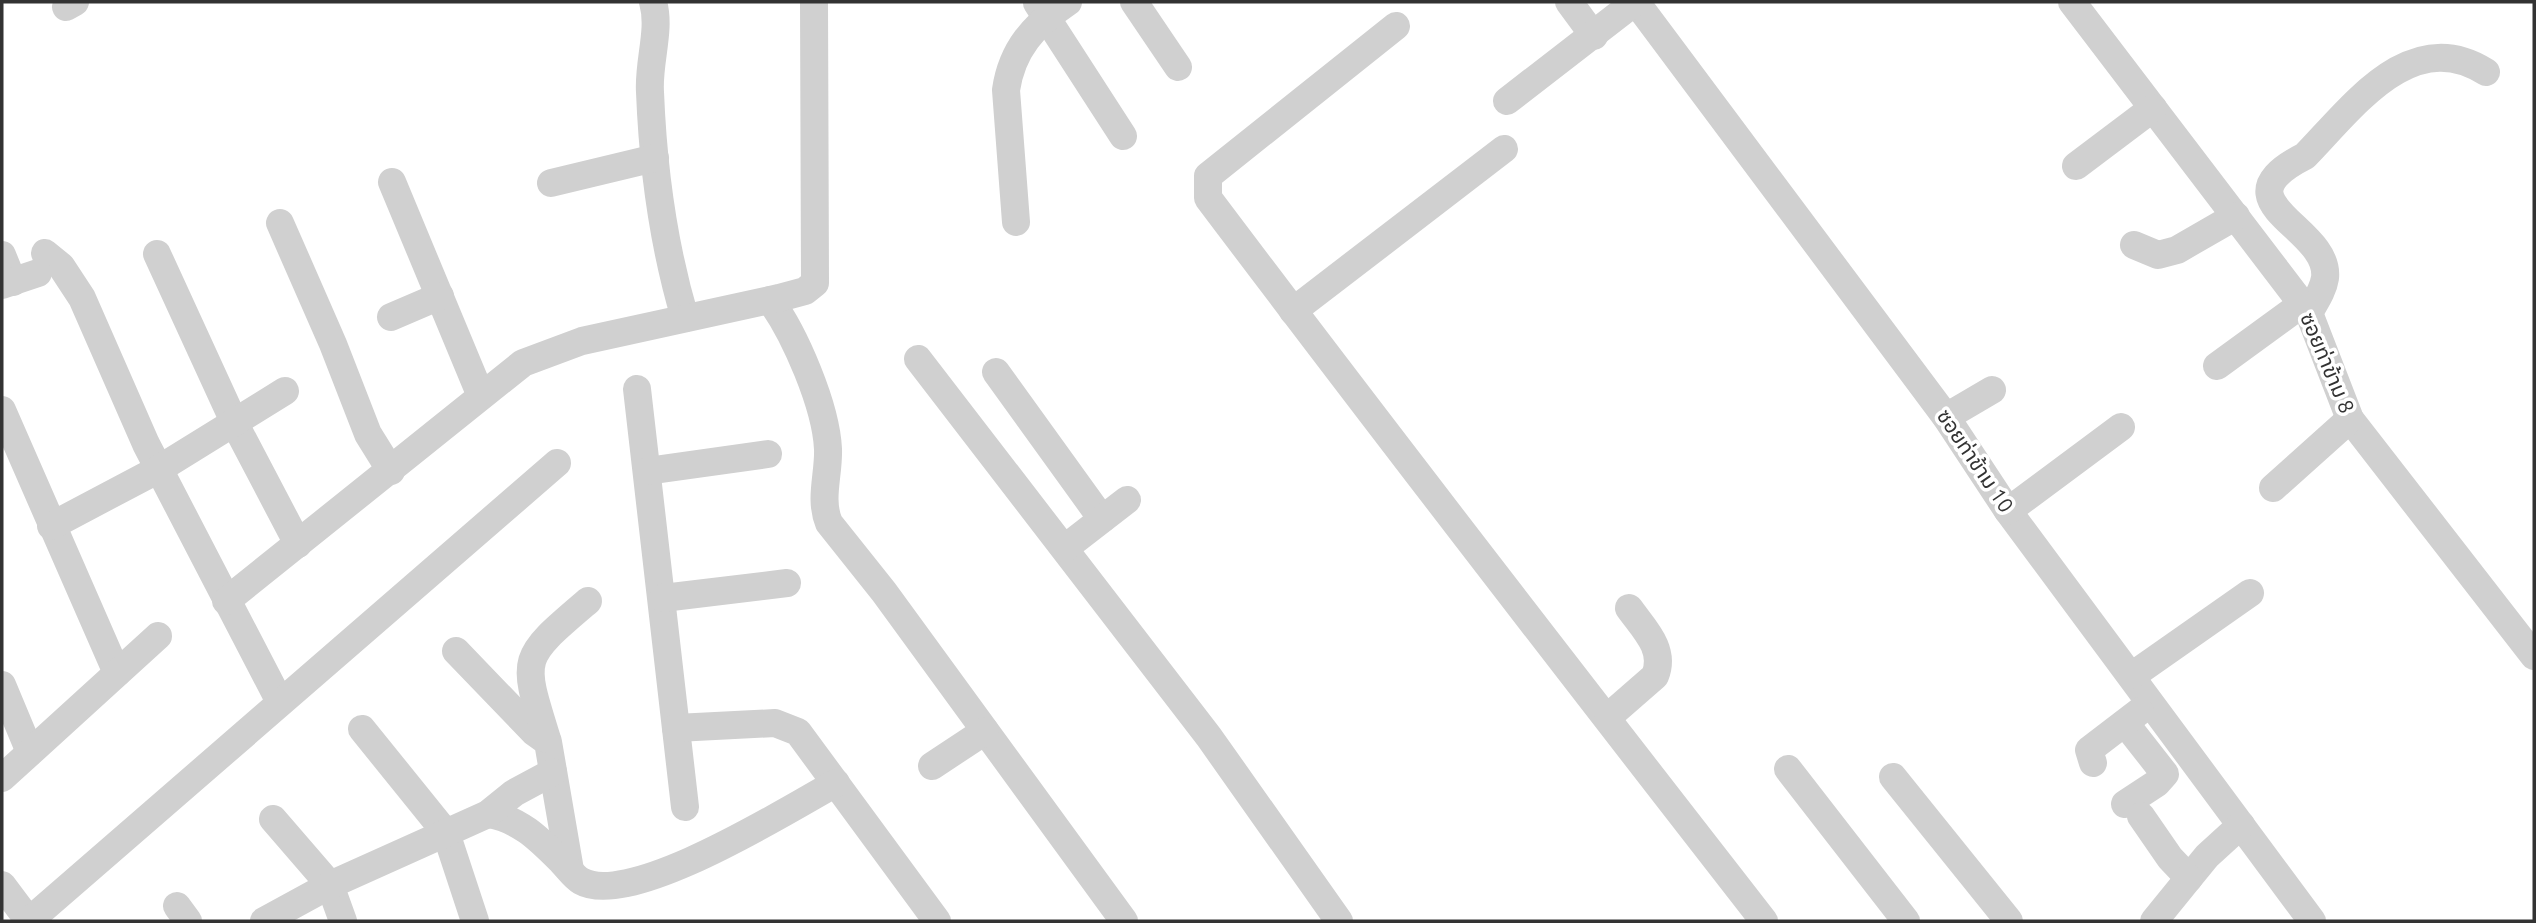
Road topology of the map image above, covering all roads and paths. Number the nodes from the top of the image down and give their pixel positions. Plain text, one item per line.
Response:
1 (653, 2) edge
2 (814, 2) edge
3 (1134, 2) edge
4 (1569, 2) edge
5 (1636, 2) edge
6 (2073, 2) edge
7 (1050, 7) edge
8 (1396, 26) dead end
9 (1594, 36) junction
10 (1178, 67) dead end
11 (2486, 72) dead end
12 (1507, 101) dead end
13 (2153, 108) junction
14 (1123, 136) dead end
15 (1504, 149) dead end
16 (655, 158) junction
17 (2076, 166) dead end
18 (392, 182) dead end
19 (551, 183) dead end
20 (2236, 216) junction
21 (1016, 222) dead end
22 (280, 223) dead end
23 (2134, 245) dead end
24 (157, 254) dead end
25 (2, 255) edge
26 (24, 273) edge
27 (440, 296) junction
28 (770, 300) junction
29 (2305, 309) junction
30 (1293, 311) junction
31 (391, 317) dead end
32 (685, 318) junction
33 (918, 359) dead end
34 (2217, 366) dead end
35 (996, 372) dead end
36 (637, 389) dead end
37 (1992, 390) dead end
38 (285, 391) dead end
39 (481, 396) junction
40 (2, 410) edge
41 (1946, 417) junction
42 (2350, 419) junction
43 (235, 424) junction
44 (2121, 427) dead end
45 (768, 454) dead end
46 (556, 463) dead end
47 (159, 469) junction
48 (391, 471) junction
49 (647, 471) junction
50 (2273, 488) dead end
51 (1127, 500) dead end
52 (2008, 511) junction
53 (1102, 519) junction
54 (51, 526) junction
55 (298, 544) junction
56 (1065, 548) junction
57 (787, 583) dead end
58 (2250, 593) dead end
59 (663, 598) junction
60 (226, 601) junction
61 (588, 601) dead end
62 (1629, 608) dead end
63 (158, 636) dead end
64 (456, 651) dead end
65 (2534, 656) edge
66 (117, 673) junction
67 (2133, 676) junction
68 (2, 685) edge
69 (280, 702) junction
70 (2151, 704) junction
71 (1608, 717) junction
72 (2125, 723) junction
73 (676, 728) junction
74 (362, 729) dead end
75 (985, 731) junction
76 (548, 742) junction
77 (30, 752) junction
78 (2093, 763) dead end
79 (932, 766) dead end
80 (1788, 769) dead end
81 (554, 772) junction
82 (1893, 776) dead end
83 (2, 778) edge
84 (835, 783) junction
85 (684, 807) dead end
86 (488, 814) junction
87 (273, 819) dead end
88 (2241, 825) junction
89 (446, 833) junction
90 (570, 870) junction
91 (2189, 878) junction
92 (2, 885) edge
93 (330, 885) junction
94 (29, 921) edge
95 (264, 921) edge
96 (342, 921) edge
97 (475, 921) edge
98 (937, 921) edge
99 (1124, 921) edge
100 (1339, 921) edge
101 (1763, 921) edge
102 (1906, 921) edge
103 (2009, 921) edge
104 (2154, 921) edge
105 (2312, 921) edge

1 - 16 street
2 - 28 street
3 - 10 street
4 - 9 street
5 - 9 street
5 - 41 street, ซอยท่าข้าม 10
6 - 13 street, ซอยท่าข้าม 8
7 - 14 street
7 - 21 street
8 - 30 street
9 - 12 street
11 - 29 street
13 - 17 street
13 - 20 street, ซอยท่าข้าม 8
15 - 30 street
16 - 19 street
16 - 32 street
18 - 27 street
20 - 23 street
20 - 29 street, ซอยท่าข้าม 8
22 - 48 street
24 - 43 street
25 - 26 street
26 - 47 street
27 - 31 street
27 - 39 street
28 - 32 street
28 - 75 street
29 - 34 street
29 - 42 street, ซอยท่าข้าม 8
30 - 71 street
32 - 39 street
33 - 56 street
35 - 53 street
36 - 49 street
37 - 41 street
38 - 43 street
39 - 48 street
40 - 54 street
41 - 52 street, ซอยท่าข้าม 10
42 - 50 street
42 - 65 street, ซอยท่าข้าม 8
43 - 47 street
43 - 55 street
44 - 52 street
45 - 49 street
46 - 69 street
47 - 54 street
47 - 60 street
48 - 55 street
49 - 59 street
51 - 53 street
52 - 67 street, ซอยท่าข้าม 10
53 - 56 street
54 - 66 street
55 - 60 street
56 - 100 street
57 - 59 street
58 - 67 street
59 - 73 street
60 - 69 street
61 - 76 street
62 - 71 street
63 - 66 street
64 - 76 street
66 - 77 street
67 - 70 street, ซอยท่าข้าม 10
68 - 77 street
69 - 94 street
70 - 72 street
70 - 88 street, ซอยท่าข้าม 10
71 - 101 street
72 - 78 street
72 - 91 street
73 - 84 street
73 - 85 street
74 - 89 street
75 - 79 street
75 - 99 street
76 - 81 street
77 - 83 street
80 - 102 street
81 - 86 street
81 - 90 street
82 - 103 street
84 - 90 street
84 - 98 street
86 - 89 street
86 - 90 street
87 - 93 street
88 - 91 street
88 - 105 street, ซอยท่าข้าม 10
89 - 93 street
89 - 97 street
91 - 104 street
92 - 94 street
93 - 95 street
93 - 96 street

